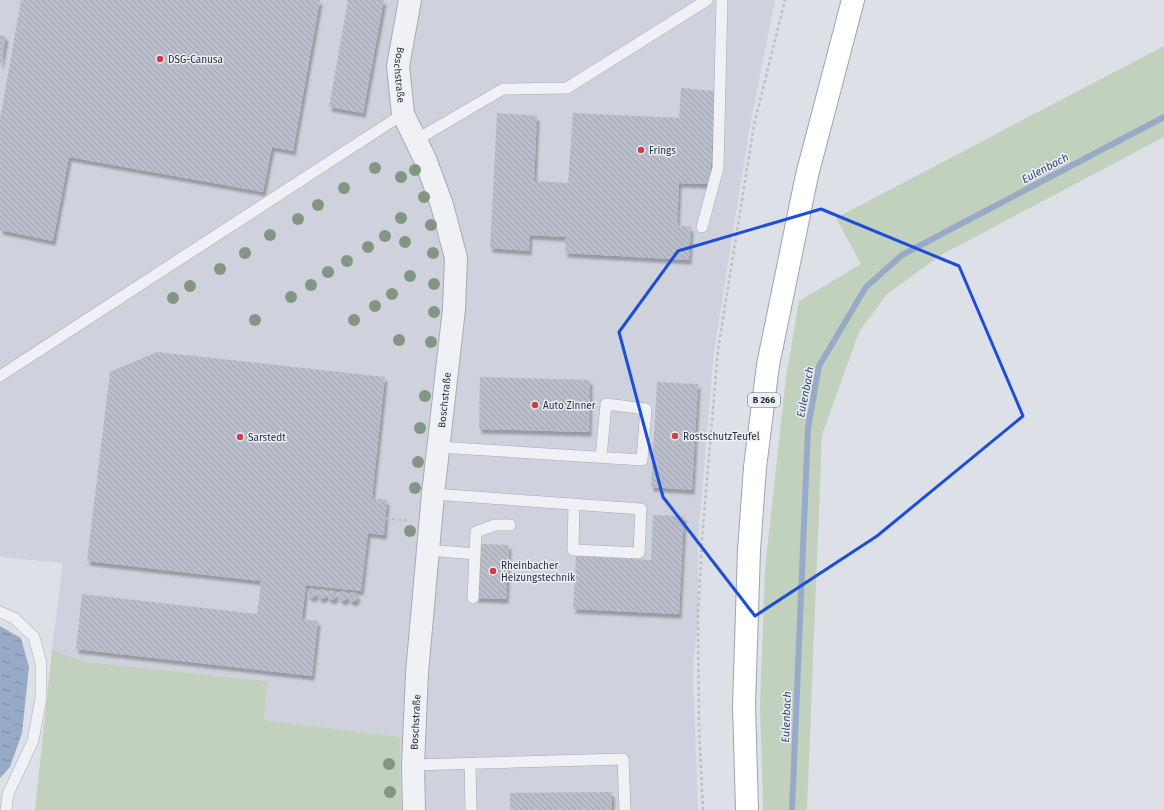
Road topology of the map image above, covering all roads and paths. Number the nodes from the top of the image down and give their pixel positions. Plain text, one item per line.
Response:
1 (410, 0) edge
2 (707, 0) edge
3 (722, 0) edge
4 (785, 0) edge
5 (854, 0) edge
6 (403, 114) junction
7 (416, 140) junction
8 (702, 227) dead end
9 (0, 376) edge
10 (438, 447) junction
11 (601, 457) junction
12 (433, 494) junction
13 (574, 504) junction
14 (510, 525) dead end
15 (428, 550) junction
16 (475, 554) junction
17 (473, 598) dead end
18 (0, 612) edge
19 (470, 763) junction
20 (413, 765) junction
21 (6, 810) edge
22 (414, 810) edge
23 (471, 810) edge
24 (625, 810) edge
25 (703, 810) edge
26 (747, 810) edge

1 - 6 street, Boschstraße
2 - 7 lane
3 - 8 lane
4 - 25 path
5 - 26 main road, B 266
6 - 7 street, Boschstraße
6 - 9 lane
7 - 10 street, Boschstraße
10 - 11 lane
10 - 12 street, Boschstraße
11 - 11 lane
12 - 13 lane
12 - 15 street, Boschstraße
13 - 13 lane
14 - 16 lane
15 - 16 lane
15 - 20 street, Boschstraße
16 - 17 lane
18 - 21 lane
19 - 20 lane
19 - 23 lane
19 - 24 lane
20 - 22 street, Boschstraße

